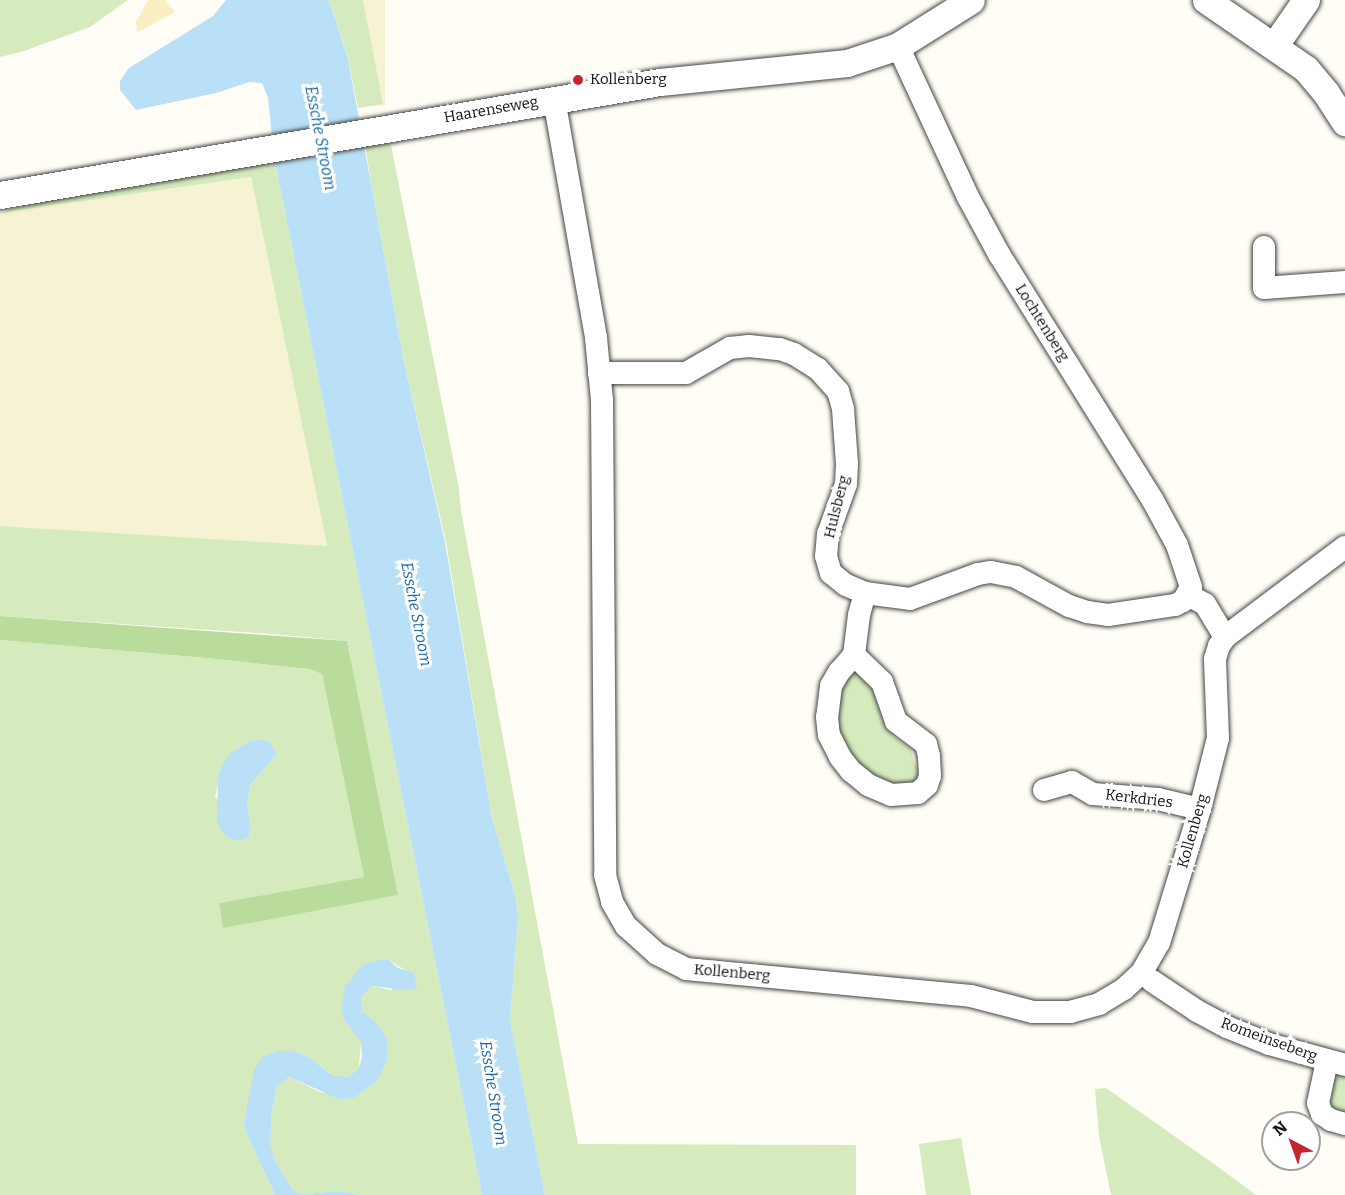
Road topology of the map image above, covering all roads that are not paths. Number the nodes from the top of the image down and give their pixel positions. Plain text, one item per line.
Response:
1 (971, 0) edge
2 (1206, 0) edge
3 (1306, 0) edge
4 (898, 46) junction
5 (1274, 46) junction
6 (554, 99) junction
7 (1345, 122) edge
8 (0, 195) edge
9 (1264, 247) dead end
10 (1345, 282) edge
11 (599, 373) junction
12 (1345, 547) edge
13 (865, 592) junction
14 (1188, 595) junction
15 (1225, 638) junction
16 (854, 655) junction
17 (1044, 790) dead end
18 (1200, 809) junction
19 (1152, 981) dead end
20 (1336, 1063) edge
21 (1345, 1124) edge

1 - 4 street, Haarenseweg
2 - 5 street
3 - 5 street
4 - 6 street, Haarenseweg
4 - 14 street, Lochtenberg
5 - 7 street
6 - 8 street, Haarenseweg
6 - 11 street, Kollenberg
9 - 10 street
11 - 13 street, Hulsberg
11 - 18 street, Kollenberg
12 - 15 street
13 - 14 street, Hulsberg
13 - 16 street
14 - 15 street
15 - 18 street, Kollenberg
16 - 16 street
17 - 18 street, Kerkdries
19 - 20 street, Romeinseberg
20 - 21 street, Romeinseberg

